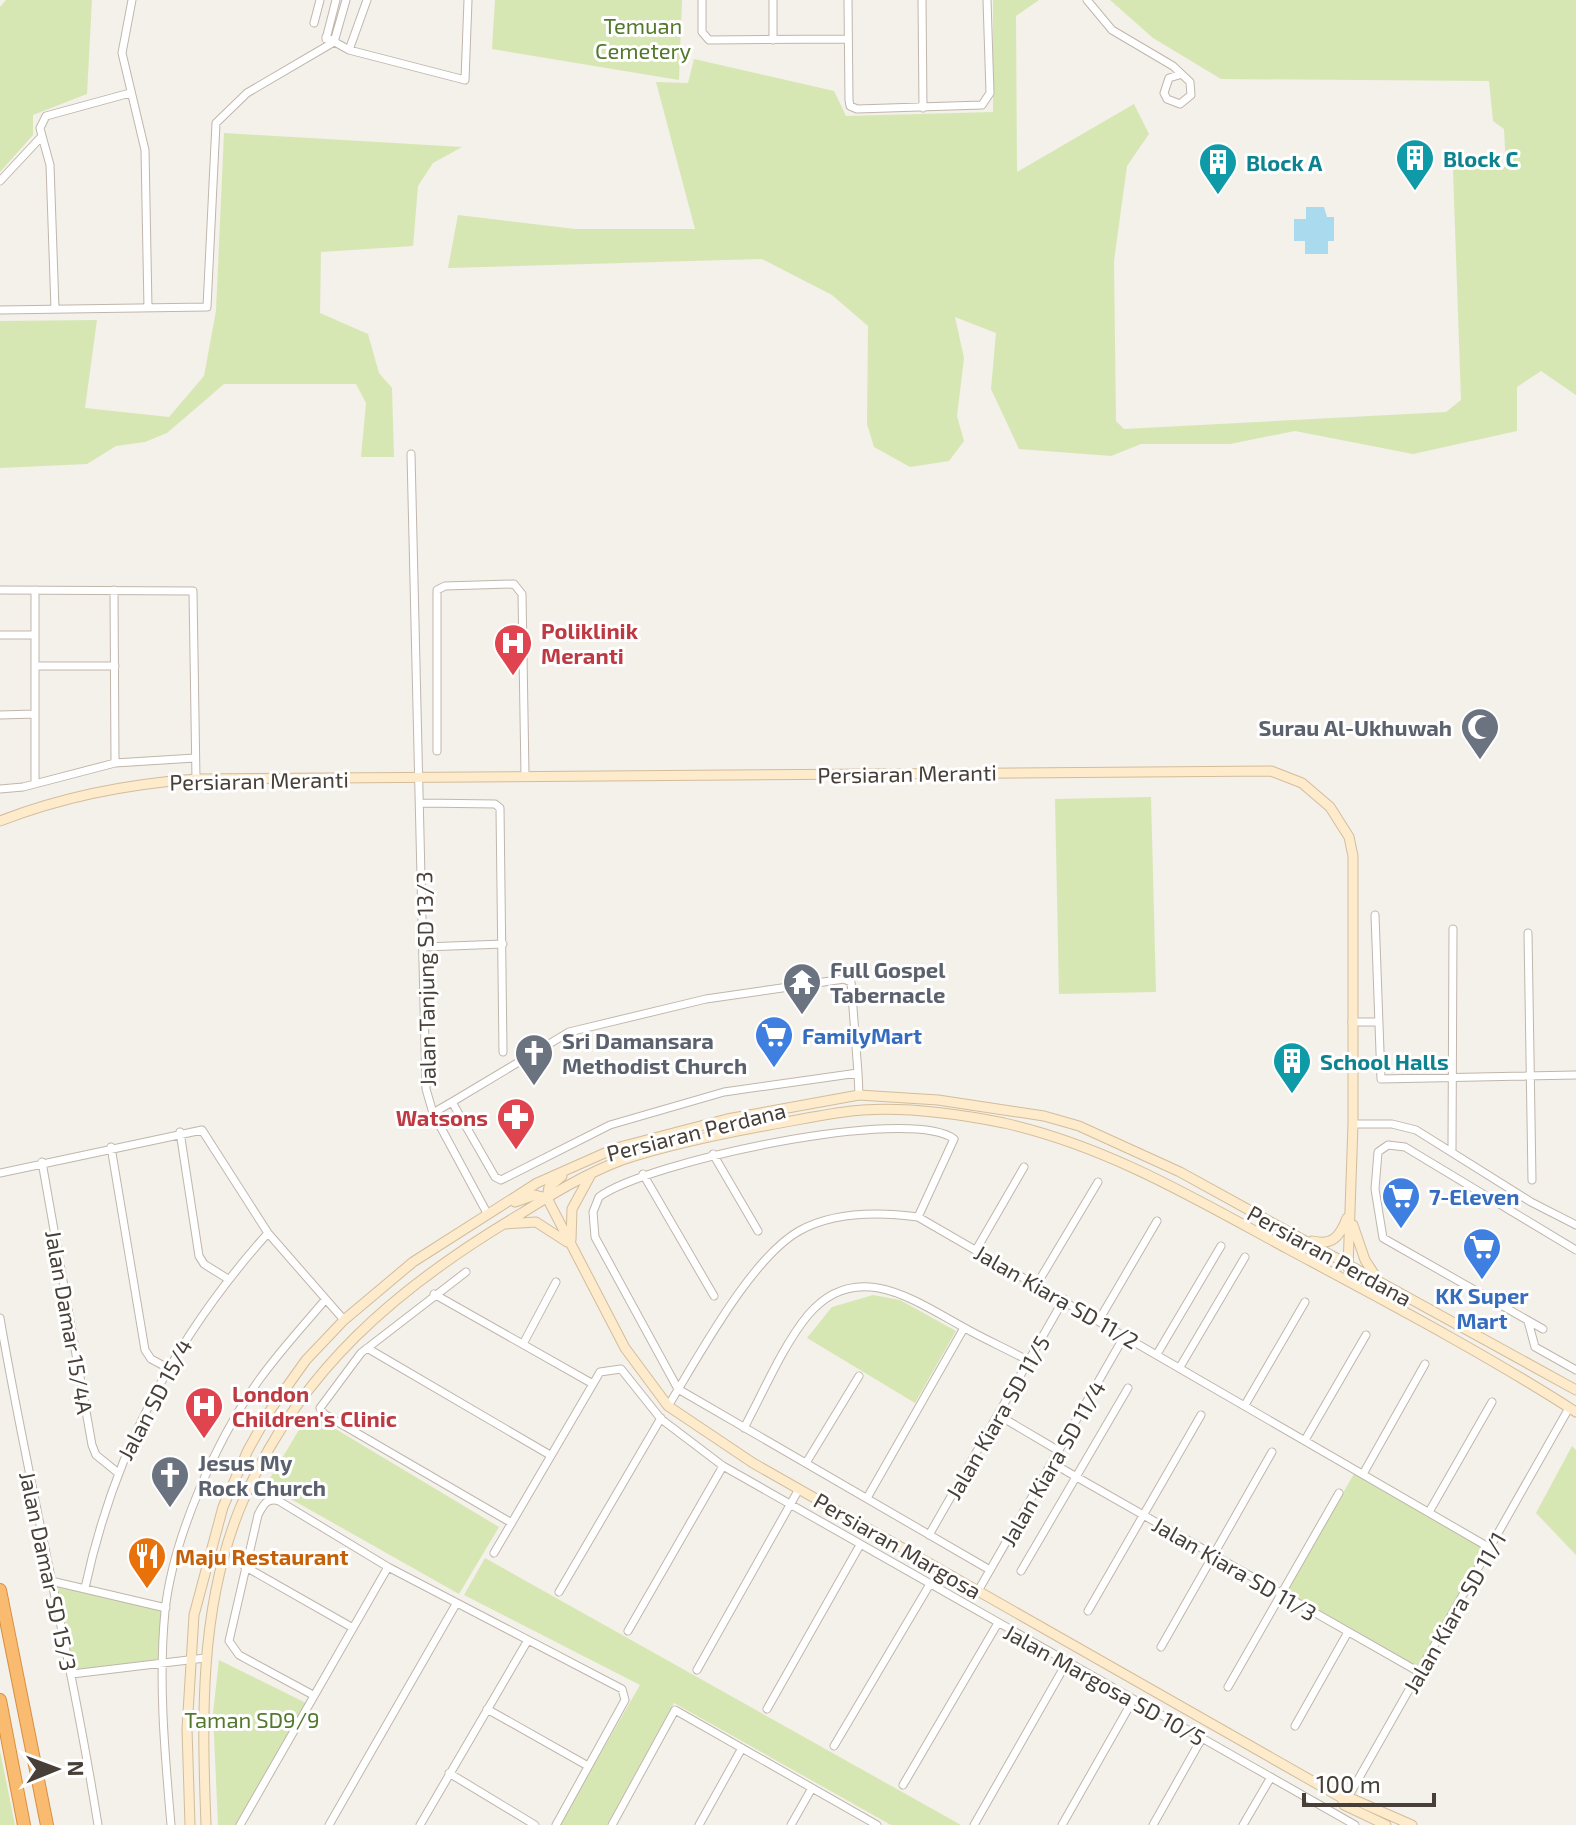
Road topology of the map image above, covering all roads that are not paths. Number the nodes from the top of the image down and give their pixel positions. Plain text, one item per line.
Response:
1 (132, 0) edge
2 (320, 0) edge
3 (336, 0) edge
4 (346, 0) edge
5 (367, 0) edge
6 (468, 0) edge
7 (702, 0) edge
8 (773, 0) edge
9 (848, 0) edge
10 (922, 0) edge
11 (987, 0) edge
12 (1087, 0) edge
13 (314, 23) dead end
14 (848, 39) junction
15 (330, 40) junction
16 (773, 40) junction
17 (349, 50) junction
18 (1157, 58) junction
19 (1179, 75) junction
20 (1169, 78) junction
21 (130, 93) junction
22 (923, 108) junction
23 (42, 136) junction
24 (0, 181) edge
25 (148, 308) junction
26 (55, 309) junction
27 (0, 310) edge
28 (411, 454) dead end
29 (0, 590) edge
30 (35, 590) junction
31 (114, 590) junction
32 (0, 635) edge
33 (35, 635) junction
34 (35, 666) junction
35 (115, 666) junction
36 (35, 714) junction
37 (0, 715) edge
38 (437, 751) dead end
39 (195, 758) junction
40 (115, 763) junction
41 (525, 775) junction
42 (419, 778) junction
43 (196, 779) junction
44 (35, 782) junction
45 (0, 789) edge
46 (422, 803) junction
47 (0, 821) edge
48 (1375, 915) dead end
49 (1453, 929) dead end
50 (1528, 933) dead end
51 (503, 944) junction
52 (425, 947) junction
53 (1352, 1022) junction
54 (1379, 1022) junction
55 (503, 1052) dead end
56 (858, 1073) junction
57 (1576, 1075) edge
58 (1530, 1077) junction
59 (1453, 1080) junction
60 (859, 1095) junction
61 (452, 1102) junction
62 (433, 1113) junction
63 (1353, 1124) junction
64 (180, 1132) junction
65 (111, 1147) junction
66 (1452, 1149) junction
67 (713, 1154) junction
68 (586, 1159) junction
69 (42, 1162) junction
70 (1024, 1167) dead end
71 (0, 1173) edge
72 (592, 1173) junction
73 (643, 1174) junction
74 (1532, 1180) dead end
75 (1098, 1182) dead end
76 (547, 1198) junction
77 (1531, 1202) junction
78 (492, 1210) junction
79 (1350, 1210) junction
80 (918, 1217) junction
81 (1524, 1219) junction
82 (1157, 1221) dead end
83 (502, 1225) junction
84 (1576, 1225) edge
85 (758, 1231) dead end
86 (268, 1233) junction
87 (1305, 1239) junction
88 (572, 1246) junction
89 (1221, 1246) dead end
90 (976, 1250) junction
91 (1576, 1250) edge
92 (1245, 1257) dead end
93 (1349, 1266) junction
94 (466, 1272) dead end
95 (1342, 1278) junction
96 (228, 1279) junction
97 (556, 1282) dead end
98 (1037, 1284) junction
99 (1384, 1287) junction
100 (434, 1294) junction
101 (714, 1296) dead end
102 (1064, 1299) junction
103 (325, 1300) junction
104 (1305, 1302) dead end
105 (0, 1318) edge
106 (344, 1320) junction
107 (1099, 1320) junction
108 (1528, 1321) junction
109 (964, 1328) junction
110 (1543, 1329) dead end
111 (1125, 1335) junction
112 (1366, 1335) dead end
113 (523, 1344) junction
114 (367, 1348) junction
115 (1157, 1354) junction
116 (1029, 1361) junction
117 (1425, 1364) dead end
118 (166, 1367) junction
119 (1180, 1367) junction
120 (1576, 1370) edge
121 (859, 1376) dead end
122 (593, 1384) junction
123 (1128, 1388) dead end
124 (678, 1389) junction
125 (1576, 1390) edge
126 (1492, 1402) dead end
127 (1245, 1405) junction
128 (668, 1406) junction
129 (1572, 1410) edge
130 (998, 1415) junction
131 (1201, 1415) dead end
132 (661, 1418) junction
133 (744, 1428) junction
134 (1305, 1440) junction
135 (1059, 1451) junction
136 (1272, 1452) dead end
137 (550, 1455) junction
138 (806, 1463) junction
139 (1052, 1463) junction
140 (723, 1466) junction
141 (117, 1472) junction
142 (1363, 1474) junction
143 (1077, 1477) junction
144 (799, 1489) junction
145 (1339, 1493) dead end
146 (867, 1498) junction
147 (791, 1505) junction
148 (223, 1507) junction
149 (1429, 1512) junction
150 (238, 1513) junction
151 (1143, 1515) junction
152 (510, 1522) junction
153 (929, 1535) junction
154 (860, 1545) junction
155 (1490, 1548) junction
156 (494, 1553) dead end
157 (1214, 1555) junction
158 (244, 1566) junction
159 (388, 1567) junction
160 (990, 1570) junction
161 (1021, 1571) dead end
162 (51, 1581) junction
163 (930, 1584) junction
164 (85, 1588) junction
165 (0, 1590) edge
166 (978, 1591) junction
167 (559, 1592) dead end
168 (1282, 1594) junction
169 (456, 1604) junction
170 (166, 1608) junction
171 (1088, 1611) dead end
172 (998, 1623) junction
173 (353, 1628) junction
174 (628, 1631) dead end
175 (1348, 1632) junction
176 (528, 1640) junction
177 (1161, 1647) dead end
178 (205, 1658) junction
179 (189, 1660) junction
180 (1067, 1662) junction
181 (163, 1664) junction
182 (697, 1670) dead end
183 (1419, 1672) junction
184 (72, 1674) junction
185 (1228, 1687) dead end
186 (313, 1695) junction
187 (0, 1700) edge
188 (1133, 1700) junction
189 (487, 1709) junction
190 (767, 1709) dead end
191 (1295, 1726) dead end
192 (1202, 1738) junction
193 (834, 1746) dead end
194 (742, 1748) junction
195 (588, 1766) junction
196 (449, 1773) junction
197 (1271, 1777) junction
198 (903, 1785) dead end
199 (812, 1788) junction
200 (1345, 1800) junction
201 (518, 1815) junction
202 (1339, 1816) junction
203 (24, 1825) edge
204 (47, 1825) edge
205 (98, 1825) edge
206 (171, 1825) edge
207 (190, 1825) edge
208 (206, 1825) edge
209 (240, 1825) edge
210 (329, 1825) edge
211 (420, 1825) edge
212 (512, 1825) edge
213 (535, 1825) edge
214 (556, 1825) edge
215 (612, 1825) edge
216 (699, 1825) edge
217 (791, 1825) edge
218 (877, 1825) edge
219 (974, 1825) edge
220 (1062, 1825) edge
221 (1153, 1825) edge
222 (1243, 1825) edge
223 (1334, 1825) edge
224 (1355, 1825) edge
225 (1386, 1825) edge
226 (1412, 1825) edge

1 - 21 street
2 - 13 street
3 - 15 street
4 - 15 street
5 - 17 street
6 - 17 street
7 - 16 street
8 - 16 street
9 - 14 street
10 - 22 street
11 - 22 street
12 - 18 street
14 - 16 street
14 - 22 street
15 - 17 street
15 - 25 street
18 - 19 street
18 - 20 street
19 - 20 street
19 - 20 street
21 - 23 street
21 - 25 street
23 - 24 street
23 - 26 street
25 - 26 street
26 - 27 street
28 - 42 street, Jalan Tanjung SD 13/3
29 - 30 street
30 - 31 street
30 - 33 street
31 - 35 street
31 - 39 street
32 - 33 street
33 - 34 street
34 - 35 street
34 - 36 street
35 - 40 street
36 - 37 street
36 - 44 street
38 - 41 street
39 - 40 street
39 - 43 street
40 - 44 street
41 - 42 main road, Persiaran Meranti
41 - 53 main road, Persiaran Meranti
42 - 43 main road, Persiaran Meranti
42 - 46 street, Jalan Tanjung SD 13/3
43 - 47 main road, Persiaran Meranti
44 - 45 street
46 - 51 street
46 - 52 street, Jalan Tanjung SD 13/3
48 - 54 street
49 - 59 street
50 - 58 street
51 - 52 street
51 - 55 street
52 - 62 street, Jalan Tanjung SD 13/3
53 - 54 street
53 - 63 main road, Persiaran Meranti
54 - 59 street
56 - 60 street
56 - 61 street
56 - 61 street
57 - 58 street
58 - 59 street
58 - 74 street
59 - 66 street
60 - 68 main road, Persiaran Perdana
60 - 87 main road, Persiaran Perdana
61 - 62 street
62 - 78 street, Jalan Tanjung SD 13/3
63 - 66 street
63 - 79 main road, Persiaran Meranti
64 - 65 street
64 - 86 street
64 - 96 street
65 - 69 street
65 - 118 street
66 - 77 street
67 - 73 street
67 - 80 street
67 - 85 street
68 - 76 main road
68 - 78 main road, Persiaran Perdana
69 - 71 street
69 - 141 street, Jalan Damar 15/4A
70 - 90 street
72 - 76 main road, Persiaran Perdana
72 - 88 main road
72 - 95 main road, Persiaran Perdana
73 - 101 street
73 - 124 street
75 - 98 street
76 - 78 main road
76 - 83 main road, Persiaran Perdana
76 - 88 main road, Persiaran Margosa
77 - 81 street
77 - 84 street
78 - 106 main road, Persiaran Perdana
79 - 87 main road
79 - 93 main road, Persiaran Meranti
79 - 99 main road
80 - 90 street, Jalan Kiara SD 11/2
80 - 124 street, Jalan Kiara SD 11/2
81 - 91 street
81 - 108 street
82 - 107 street
83 - 88 main road
83 - 150 main road, Persiaran Perdana
86 - 96 street, Jalan SD 15/4
86 - 103 street
87 - 93 main road, Persiaran Perdana
88 - 128 main road, Persiaran Margosa
89 - 115 street
90 - 98 street, Jalan Kiara SD 11/2
92 - 119 street
93 - 95 main road, Persiaran Meranti
93 - 99 main road, Persiaran Perdana
94 - 100 street
95 - 129 main road, Persiaran Perdana
96 - 118 street, Jalan SD 15/4
97 - 113 street
98 - 102 street, Jalan Kiara SD 11/2
99 - 125 main road, Persiaran Perdana
100 - 113 street
100 - 114 street
102 - 107 street, Jalan Kiara SD 11/2
102 - 116 street, Jalan Kiara SD 11/5
103 - 106 street
103 - 170 street
104 - 127 street
105 - 162 street, Jalan Damar SD 15/3
106 - 148 main road, Persiaran Perdana
107 - 111 street, Jalan Kiara SD 11/2
108 - 110 street
108 - 120 street
109 - 116 street
109 - 133 street
109 - 146 street
111 - 115 street, Jalan Kiara SD 11/2
111 - 135 street, Jalan Kiara SD 11/4
112 - 134 street
113 - 122 street
114 - 137 street
114 - 152 street
115 - 119 street, Jalan Kiara SD 11/2
116 - 130 street, Jalan Kiara SD 11/5
117 - 142 street
118 - 141 street, Jalan SD 15/4
119 - 127 street, Jalan Kiara SD 11/2
121 - 138 street
122 - 132 street, Jalan Margosa SD 10/5
122 - 137 street
123 - 143 street
124 - 128 street, Jalan Kiara SD 11/2
124 - 133 street
126 - 149 street
127 - 134 street, Jalan Kiara SD 11/2
128 - 144 main road, Persiaran Margosa
129 - 155 street, Jalan Kiara SD 11/1
130 - 135 street
130 - 153 street, Jalan Kiara SD 11/5
131 - 151 street
132 - 140 street, Jalan Margosa SD 10/5
132 - 167 street
133 - 138 street
134 - 142 street, Jalan Kiara SD 11/2
135 - 139 street, Jalan Kiara SD 11/4
136 - 157 street
137 - 152 street
138 - 146 street
139 - 143 street, Jalan Kiara SD 11/3
139 - 160 street, Jalan Kiara SD 11/4
140 - 147 street, Jalan Margosa SD 10/5
140 - 174 street
141 - 164 street, Jalan SD 15/4
142 - 149 street, Jalan Kiara SD 11/2
143 - 151 street, Jalan Kiara SD 11/3
143 - 161 street
144 - 147 street
144 - 166 main road, Persiaran Margosa
145 - 168 street
146 - 153 street
147 - 154 street, Jalan Margosa SD 10/5
147 - 182 street
148 - 150 main road
148 - 179 main road, Persiaran Perdana
149 - 155 street, Jalan Kiara SD 11/2
150 - 178 main road, Persiaran Perdana
151 - 157 street, Jalan Kiara SD 11/3
151 - 171 street
152 - 156 street
153 - 160 street
154 - 163 street, Jalan Margosa SD 10/5
154 - 190 street
155 - 183 street, Jalan Kiara SD 11/1
157 - 168 street, Jalan Kiara SD 11/3
157 - 177 street
158 - 159 street
158 - 173 street
158 - 186 street
159 - 169 street
159 - 173 street
160 - 166 street, Jalan Kiara SD 11/4
162 - 164 street
162 - 184 street, Jalan Damar SD 15/3
163 - 172 street, Jalan Margosa SD 10/5
163 - 193 street
164 - 170 street
165 - 204 highway
166 - 200 main road, Persiaran Margosa
168 - 175 street, Jalan Kiara SD 11/3
168 - 185 street
169 - 176 street
169 - 210 street
170 - 181 street
172 - 180 street, Jalan Margosa SD 10/5
172 - 198 street
173 - 186 street
175 - 183 street, Jalan Kiara SD 11/3
175 - 191 street
176 - 189 street
176 - 195 street
178 - 179 street
178 - 208 main road, Persiaran Perdana
179 - 181 street
179 - 207 main road, Persiaran Perdana
180 - 188 street, Jalan Margosa SD 10/5
180 - 219 street
181 - 184 street
181 - 206 street
183 - 200 street, Jalan Kiara SD 11/1
184 - 205 street, Jalan Damar SD 15/3
186 - 209 street
187 - 203 highway
188 - 192 street, Jalan Margosa SD 10/5
188 - 220 street
189 - 195 street
189 - 196 street
192 - 197 street, Jalan Margosa SD 10/5
192 - 221 street
194 - 199 street
194 - 215 street
194 - 216 street
195 - 214 street
196 - 201 street
196 - 211 street
197 - 202 street, Jalan Margosa SD 10/5
197 - 222 street
199 - 217 street
199 - 218 street
200 - 202 street, Jalan Kiara SD 11/1
200 - 225 main road, Persiaran Margosa
200 - 226 main road, Persiaran Margosa
201 - 212 street
201 - 213 street
202 - 223 street, Jalan Kiara SD 11/1
202 - 224 street, Jalan Margosa SD 10/5

